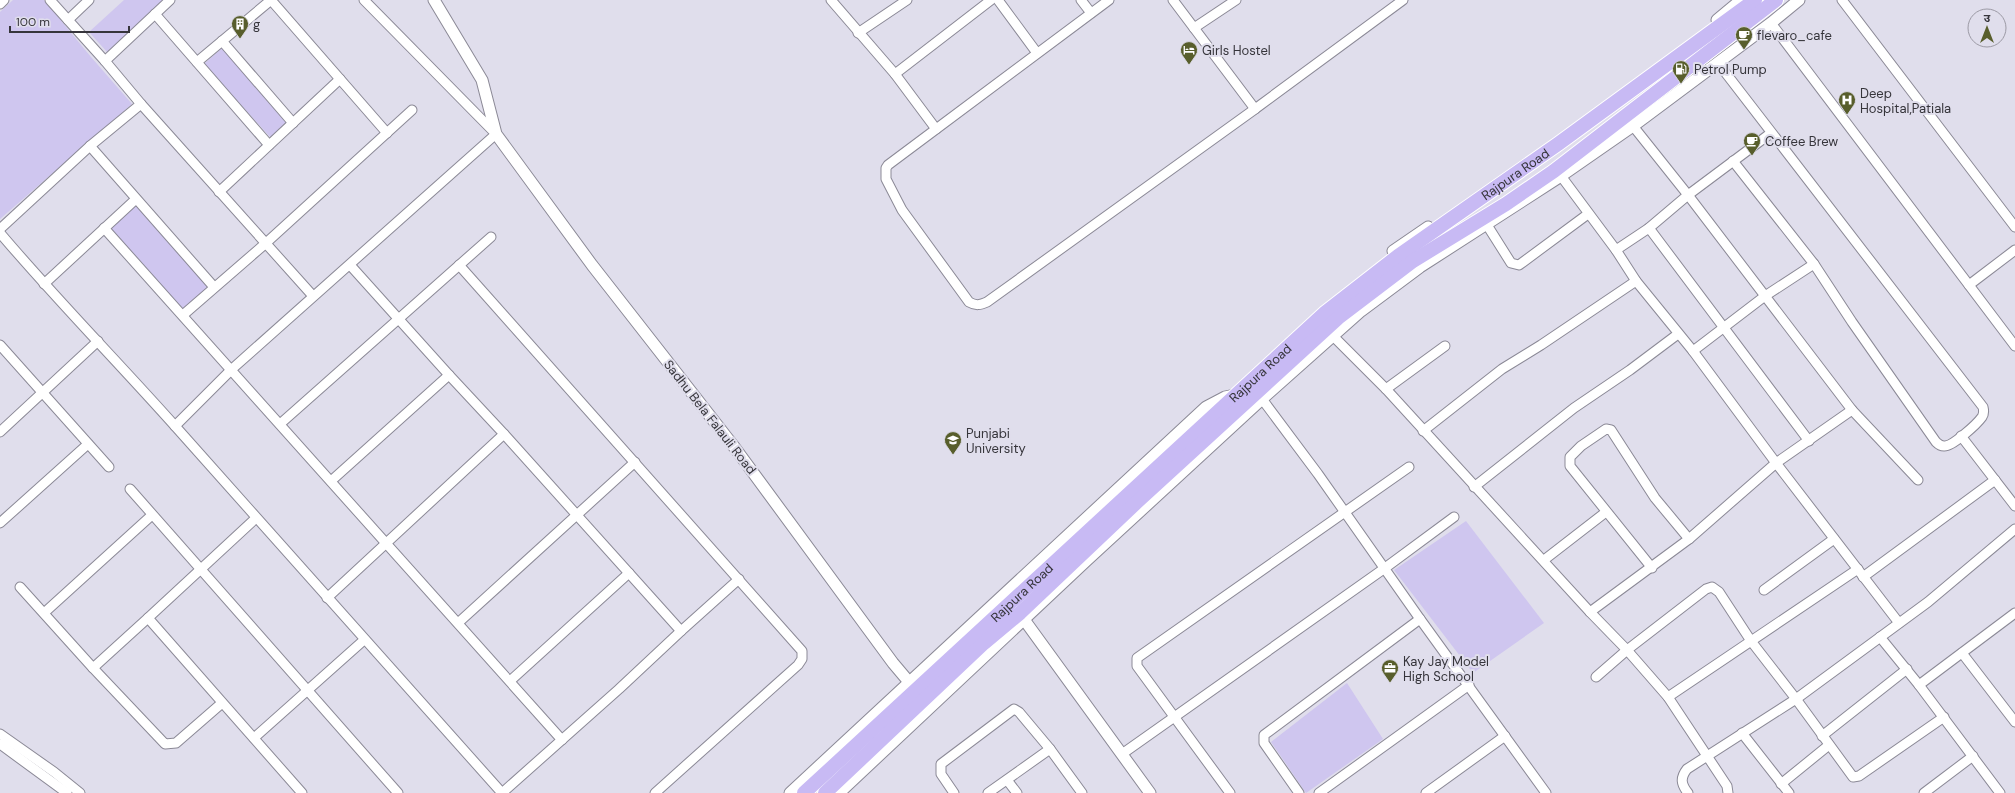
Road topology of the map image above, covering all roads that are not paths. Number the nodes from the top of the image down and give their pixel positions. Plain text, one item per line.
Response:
1 (4, 0) edge
2 (50, 0) edge
3 (89, 0) edge
4 (170, 0) edge
5 (271, 0) edge
6 (364, 0) edge
7 (426, 0) edge
8 (434, 0) edge
9 (831, 0) edge
10 (907, 0) edge
11 (991, 0) edge
12 (998, 0) edge
13 (1081, 0) edge
14 (1109, 0) edge
15 (1173, 0) edge
16 (1236, 0) edge
17 (1403, 0) edge
18 (1755, 0) edge
19 (1800, 0) edge
20 (1842, 0) edge
21 (1737, 2) edge
22 (0, 4) edge
23 (1782, 5) edge
24 (1091, 13) junction
25 (155, 14) junction
26 (68, 20) junction
27 (1771, 23) junction
28 (444, 24) junction
29 (1194, 28) junction
30 (858, 33) junction
31 (222, 41) junction
32 (1037, 54) junction
33 (104, 61) junction
34 (197, 62) junction
35 (1718, 63) junction
36 (894, 74) junction
37 (340, 79) junction
38 (141, 104) junction
39 (1255, 109) junction
40 (412, 110) dead end
41 (293, 123) junction
42 (1633, 126) junction
43 (936, 129) junction
44 (387, 133) junction
45 (1771, 133) junction
46 (496, 134) junction
47 (90, 146) junction
48 (269, 146) junction
49 (1733, 161) junction
50 (1561, 176) junction
51 (219, 192) junction
52 (1688, 195) junction
53 (136, 199) junction
54 (1588, 214) junction
55 (1487, 225) junction
56 (2015, 227) edge
57 (104, 228) junction
58 (1649, 228) junction
59 (0, 229) edge
60 (0, 233) edge
61 (490, 237) dead end
62 (266, 243) junction
63 (1616, 250) junction
64 (2015, 250) edge
65 (1416, 264) junction
66 (1814, 264) junction
67 (350, 265) junction
68 (459, 265) junction
69 (1636, 281) junction
70 (1364, 282) junction
71 (44, 284) junction
72 (1969, 285) junction
73 (214, 287) junction
74 (313, 296) junction
75 (1764, 296) junction
76 (183, 315) junction
77 (398, 318) junction
78 (1723, 328) junction
79 (1678, 334) junction
80 (1332, 335) junction
81 (98, 341) junction
82 (0, 345) edge
83 (1445, 346) dead end
84 (2015, 346) edge
85 (1693, 351) junction
86 (232, 369) junction
87 (449, 375) junction
88 (1386, 389) junction
89 (42, 393) junction
90 (1237, 395) junction
91 (1262, 399) junction
92 (1852, 410) junction
93 (280, 424) junction
94 (175, 426) junction
95 (1423, 431) junction
96 (0, 432) edge
97 (504, 434) junction
98 (1961, 436) junction
99 (1809, 440) junction
100 (88, 444) junction
101 (635, 462) junction
102 (1776, 463) junction
103 (108, 467) dead end
104 (1409, 467) dead end
105 (1918, 480) dead end
106 (1995, 480) junction
107 (331, 482) junction
108 (1474, 487) junction
109 (130, 489) dead end
110 (2012, 495) edge
111 (2015, 506) edge
112 (1606, 512) junction
113 (1345, 513) junction
114 (152, 515) junction
115 (577, 516) junction
116 (1454, 517) dead end
117 (256, 518) junction
118 (0, 523) edge
119 (2015, 530) edge
120 (1689, 539) junction
121 (1834, 539) junction
122 (385, 543) junction
123 (1544, 560) junction
124 (1385, 568) junction
125 (1652, 568) junction
126 (1858, 569) junction
127 (200, 570) junction
128 (629, 574) junction
129 (1863, 577) junction
130 (739, 579) junction
131 (20, 587) dead end
132 (1764, 590) dead end
133 (327, 598) junction
134 (1018, 612) junction
135 (1590, 612) junction
136 (44, 613) junction
137 (148, 618) junction
138 (2013, 618) edge
139 (1420, 619) junction
140 (1899, 623) junction
141 (458, 624) junction
142 (681, 631) junction
143 (1880, 637) junction
144 (364, 640) junction
145 (1751, 641) junction
146 (1627, 650) junction
147 (1962, 653) junction
148 (93, 668) junction
149 (1907, 670) junction
150 (1596, 677) dead end
151 (510, 682) junction
152 (1469, 685) junction
153 (1919, 685) junction
154 (307, 691) junction
155 (917, 691) junction
156 (1668, 697) junction
157 (1796, 698) junction
158 (222, 702) junction
159 (1175, 717) junction
160 (1944, 717) junction
161 (2015, 722) edge
162 (1742, 732) junction
163 (0, 734) edge
164 (1505, 736) junction
165 (1822, 736) junction
166 (254, 738) junction
167 (562, 740) junction
168 (0, 744) edge
169 (1829, 746) junction
170 (1050, 749) junction
171 (1122, 754) junction
172 (1706, 755) junction
173 (1973, 756) junction
174 (1007, 780) junction
175 (1782, 784) junction
176 (1543, 792) edge
177 (67, 793) edge
178 (80, 793) edge
179 (302, 793) edge
180 (398, 793) edge
181 (502, 793) edge
182 (655, 793) edge
183 (790, 793) edge
184 (804, 793) edge
185 (826, 793) edge
186 (839, 793) edge
187 (954, 793) edge
188 (988, 793) edge
189 (1017, 793) edge
190 (1082, 793) edge
191 (1150, 793) edge
192 (1230, 793) edge
193 (1299, 793) edge
194 (1318, 793) edge
195 (1426, 793) edge
196 (1688, 793) edge
197 (1728, 793) edge
198 (1789, 793) edge
199 (1924, 793) edge
200 (2000, 793) edge

1 - 22 street
2 - 26 street
3 - 26 street
4 - 25 street
5 - 31 street
5 - 37 street
6 - 46 street
7 - 28 street
8 - 28 street
9 - 30 street
10 - 30 street
11 - 36 street
12 - 32 street
13 - 24 street
14 - 24 street
15 - 29 street
16 - 29 street
17 - 39 street
18 - 70 highway, Rajpura Road
19 - 23 street
20 - 56 street
21 - 70 street
23 - 27 street
23 - 65 highway, Rajpura Road
24 - 32 street
25 - 33 street
25 - 34 street
26 - 33 street
27 - 35 street
27 - 72 street
28 - 46 street
29 - 39 street
30 - 36 street
31 - 34 street
31 - 41 street
32 - 43 street
33 - 38 street
34 - 48 street
35 - 42 street
35 - 45 street
36 - 43 street
37 - 41 street
37 - 44 street
38 - 47 street
38 - 51 street
39 - 43 street
40 - 44 street
41 - 48 street
42 - 50 street
42 - 52 street
44 - 62 street
45 - 49 street
45 - 98 street
46 - 67 street
46 - 155 street, Sadhu Bela Falauli Road
47 - 53 street
47 - 59 street
48 - 51 street
49 - 52 street
49 - 66 street
50 - 54 street
50 - 55 street
51 - 62 street
52 - 58 street
52 - 75 street
53 - 57 street
53 - 73 street
54 - 55 street
54 - 63 street
55 - 65 street
57 - 71 street
57 - 76 street
58 - 63 street
58 - 78 street
60 - 71 street
61 - 68 street
62 - 73 street
62 - 74 street
63 - 69 street
64 - 72 street
65 - 80 street
65 - 134 highway, Rajpura Road
66 - 75 street
66 - 98 street
67 - 74 street
67 - 77 street
68 - 77 street
68 - 101 street
69 - 79 street
69 - 95 street
70 - 90 highway, Rajpura Road
71 - 81 street
72 - 84 street
73 - 76 street
74 - 86 street
75 - 78 street
75 - 92 street
76 - 86 street
77 - 87 street
77 - 93 street
78 - 85 street
78 - 99 street
79 - 85 street
79 - 108 street
80 - 88 street
80 - 91 street
81 - 89 street
81 - 94 street
82 - 89 street
83 - 88 street
85 - 102 street
86 - 93 street
86 - 94 street
87 - 97 street
87 - 107 street
88 - 95 street
89 - 96 street
89 - 100 street
90 - 134 highway, Rajpura Road
90 - 155 street
91 - 113 street
91 - 134 street
92 - 99 street
92 - 105 street
93 - 107 street
94 - 117 street
95 - 108 street
97 - 115 street
97 - 122 street
98 - 106 street
99 - 102 street
100 - 103 street
100 - 118 street
101 - 115 street
101 - 130 street
102 - 120 street
102 - 121 street
104 - 113 street
106 - 110 street
106 - 129 street
107 - 122 street
108 - 123 street
109 - 114 street
110 - 111 street
112 - 120 street
112 - 123 street
112 - 125 street
113 - 124 street
113 - 159 street
114 - 127 street
114 - 136 street
115 - 128 street
115 - 141 street
116 - 124 street
117 - 127 street
117 - 133 street
119 - 140 street
120 - 125 street
121 - 126 street
121 - 132 street
122 - 133 street
122 - 141 street
123 - 135 street
124 - 139 street
124 - 159 street
125 - 135 street
126 - 129 street
126 - 145 street
127 - 137 street
127 - 154 street
128 - 142 street
128 - 151 street
129 - 140 street
130 - 142 street
130 - 182 street
131 - 136 street
133 - 144 street
134 - 155 highway, Rajpura Road
134 - 171 street
134 - 186 street
135 - 146 street
136 - 148 street
137 - 148 street
137 - 158 street
138 - 147 street
139 - 152 street
139 - 193 street
140 - 143 street
141 - 151 street
142 - 167 street
143 - 149 street
143 - 157 street
144 - 154 street
144 - 181 street
145 - 146 street
145 - 156 street
145 - 157 street
146 - 150 street
146 - 156 street
147 - 153 street
147 - 161 street
148 - 158 street
149 - 153 street
149 - 165 street
151 - 167 street
152 - 164 street
152 - 194 street
153 - 160 street
154 - 166 street
154 - 180 street
155 - 183 street
155 - 184 highway, Rajpura Road
155 - 185 highway
156 - 172 street
157 - 162 street
157 - 165 street
158 - 166 street
159 - 171 street
159 - 192 street
160 - 169 street
160 - 173 street
162 - 172 street
162 - 175 street
163 - 178 street
164 - 176 street
164 - 195 street
165 - 169 street
166 - 179 street
167 - 181 street
168 - 177 street
169 - 175 street
170 - 174 street
170 - 187 street
170 - 190 street
171 - 191 street
172 - 196 street
172 - 197 street
173 - 199 street
173 - 200 street
174 - 188 street
174 - 189 street
175 - 198 street

